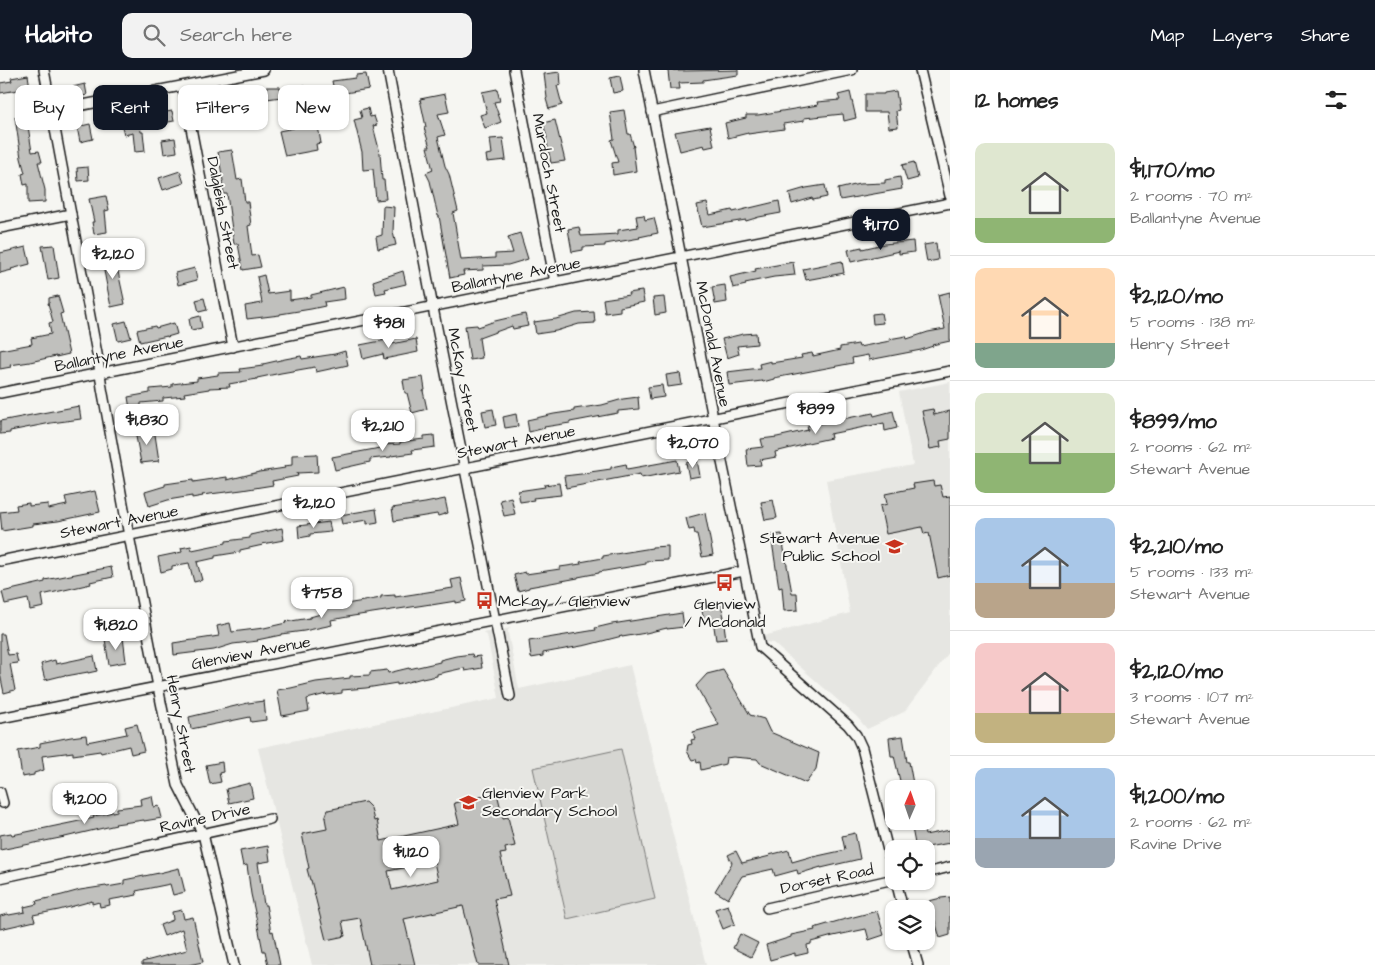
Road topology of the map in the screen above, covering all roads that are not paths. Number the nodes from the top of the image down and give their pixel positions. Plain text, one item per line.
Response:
1 (44, 70) edge
2 (264, 70) edge
3 (388, 70) edge
4 (514, 70) edge
5 (644, 70) edge
6 (852, 70) edge
7 (922, 70) edge
8 (47, 85) edge
9 (188, 85) edge
10 (178, 87) edge
11 (83, 105) edge
12 (652, 112) junction
13 (56, 130) edge
14 (191, 130) edge
15 (950, 196) edge
16 (950, 203) edge
17 (71, 214) junction
18 (0, 228) edge
19 (681, 258) junction
20 (555, 282) junction
21 (433, 306) junction
22 (233, 346) junction
23 (950, 371) edge
24 (100, 373) junction
25 (0, 393) edge
26 (713, 418) junction
27 (465, 468) junction
28 (130, 535) junction
29 (0, 561) edge
30 (744, 571) junction
31 (495, 620) junction
32 (158, 687) junction
33 (510, 696) dead end
34 (0, 718) edge
35 (0, 792) edge
36 (3, 803) dead end
37 (270, 819) dead end
38 (202, 834) junction
39 (885, 840) edge
40 (950, 868) edge
41 (935, 870) edge
42 (0, 878) edge
43 (885, 882) edge
44 (767, 908) dead end
45 (914, 950) edge
46 (234, 965) edge
47 (918, 965) edge

1 - 8 street, Henry Street
2 - 9 street
3 - 21 street, McKay Street
4 - 20 street, Murdoch Street
5 - 12 street, McDonald Avenue
6 - 12 street
7 - 15 street
10 - 11 street
12 - 19 street, McDonald Avenue
13 - 17 street, Henry Street
14 - 22 street, Dalgleish Street
16 - 19 street, Ballantyne Avenue
17 - 18 street
17 - 24 street, Henry Street
19 - 20 street, Ballantyne Avenue
19 - 26 street, McDonald Avenue
20 - 21 street, Ballantyne Avenue
21 - 22 street, Ballantyne Avenue
21 - 27 street, McKay Street
22 - 24 street, Ballantyne Avenue
23 - 26 street, Stewart Avenue
24 - 25 street, Ballantyne Avenue
24 - 28 street, Henry Street
26 - 27 street, Stewart Avenue
26 - 30 street, McDonald Avenue
27 - 28 street, Stewart Avenue
27 - 31 street, McKay Street
28 - 29 street, Stewart Avenue
28 - 32 street, Henry Street
30 - 31 street, Glenview Avenue
30 - 39 street, McDonald Avenue
31 - 32 street, Glenview Avenue
31 - 33 street, McKay Street
32 - 34 street, Glenview Avenue
32 - 38 street, Henry Street
35 - 36 street
37 - 38 street, Ravine Drive
38 - 42 street, Ravine Drive
38 - 46 street, Henry Street
40 - 41 street
43 - 44 street, Dorset Road
45 - 47 street

